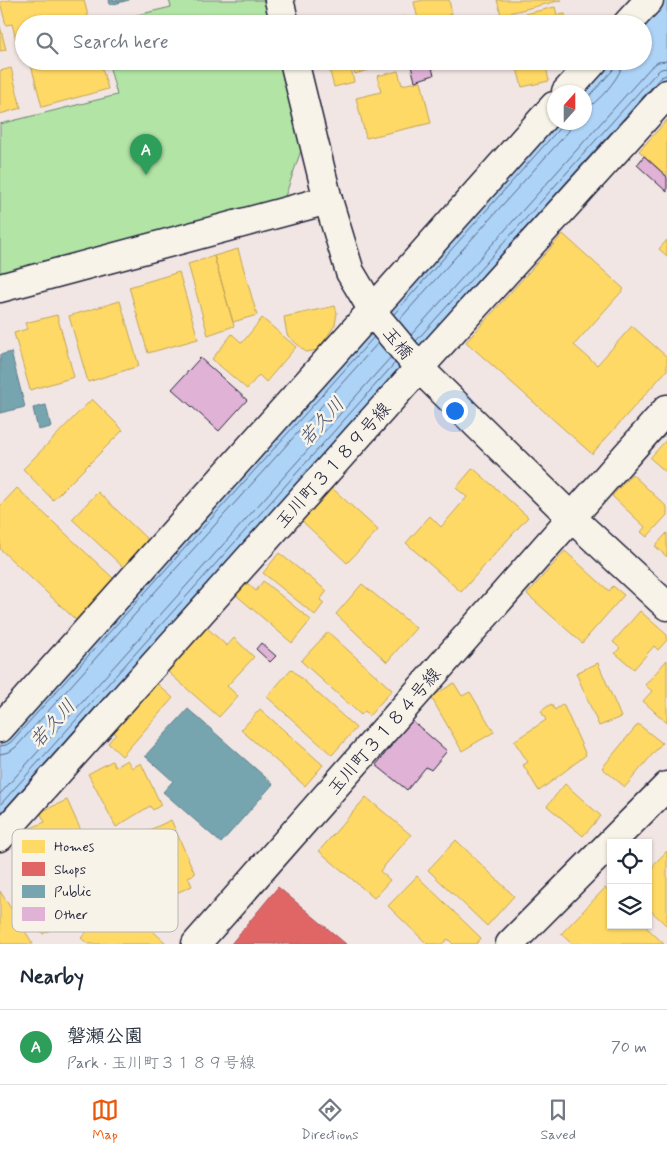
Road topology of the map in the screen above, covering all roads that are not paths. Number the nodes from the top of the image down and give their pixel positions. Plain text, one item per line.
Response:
1 (279, 0) edge
2 (649, 0) edge
3 (283, 15) edge
4 (636, 15) edge
5 (296, 70) edge
6 (586, 70) edge
7 (572, 85) edge
8 (667, 94) edge
9 (547, 114) edge
10 (328, 200) junction
11 (0, 288) edge
12 (375, 314) junction
13 (419, 368) junction
14 (667, 409) edge
15 (572, 518) junction
16 (667, 606) edge
17 (0, 728) edge
18 (667, 786) edge
19 (0, 838) edge
20 (196, 944) edge
21 (510, 944) edge

1 - 3 street
2 - 4 street
5 - 10 street, 玉橋
6 - 7 street
8 - 13 street, 玉川町３１８９号線
9 - 12 street
10 - 11 street
10 - 12 street, 玉橋
12 - 13 street, 玉橋
12 - 17 street
13 - 15 street, 玉橋
13 - 19 street, 玉川町３１８９号線
14 - 15 street, 玉川町３１８４号線
15 - 16 street, 玉橋
15 - 20 street, 玉川町３１８４号線
18 - 21 street

